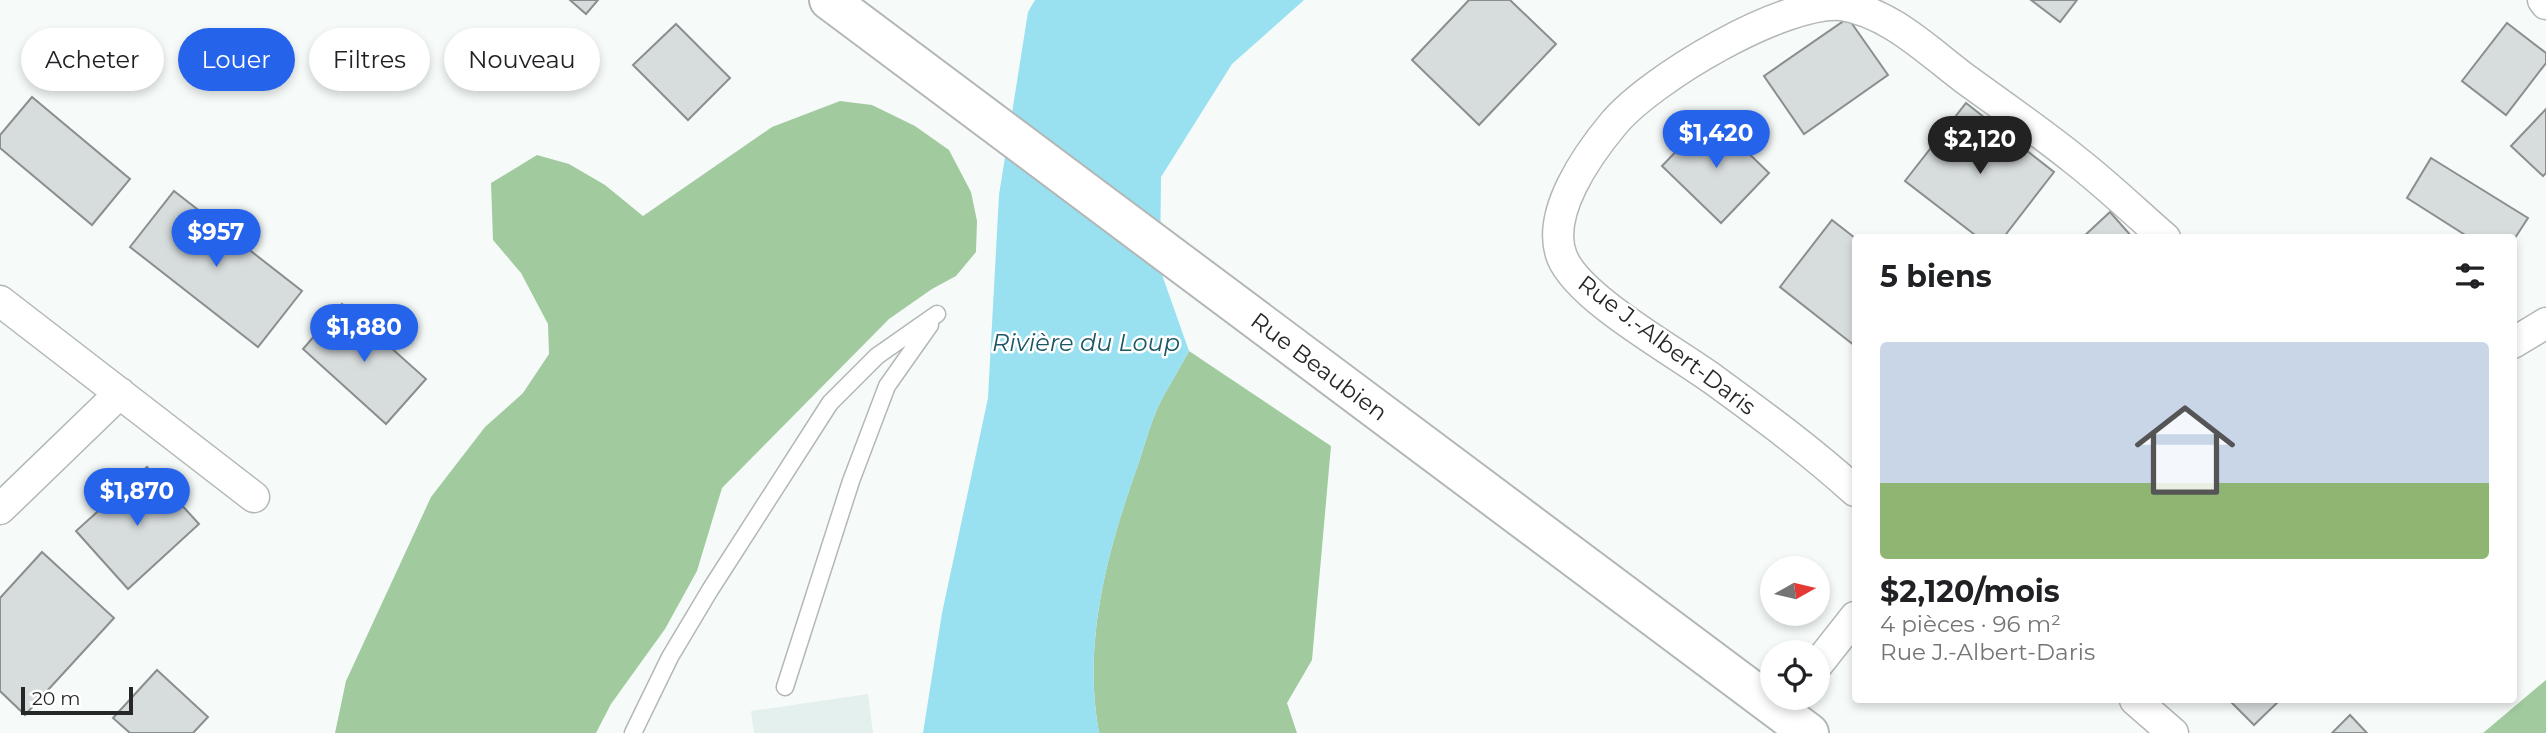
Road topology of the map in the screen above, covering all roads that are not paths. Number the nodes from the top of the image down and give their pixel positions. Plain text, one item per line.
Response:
1 (840, 9) edge
2 (2160, 234) edge
3 (0, 301) edge
4 (2546, 323) edge
5 (2517, 341) edge
6 (120, 393) junction
7 (1852, 489) edge
8 (254, 497) dead end
9 (0, 509) edge
10 (1852, 621) edge
11 (1830, 649) edge
12 (785, 687) dead end
13 (2139, 703) edge
14 (1794, 714) edge
15 (633, 733) edge
16 (2173, 733) edge

1 - 14 main road, Rue Beaubien
2 - 7 street, Rue J.-Albert-Daris
3 - 6 street
4 - 5 street
6 - 8 street
6 - 9 street
10 - 11 street
12 - 15 lane
13 - 16 street

